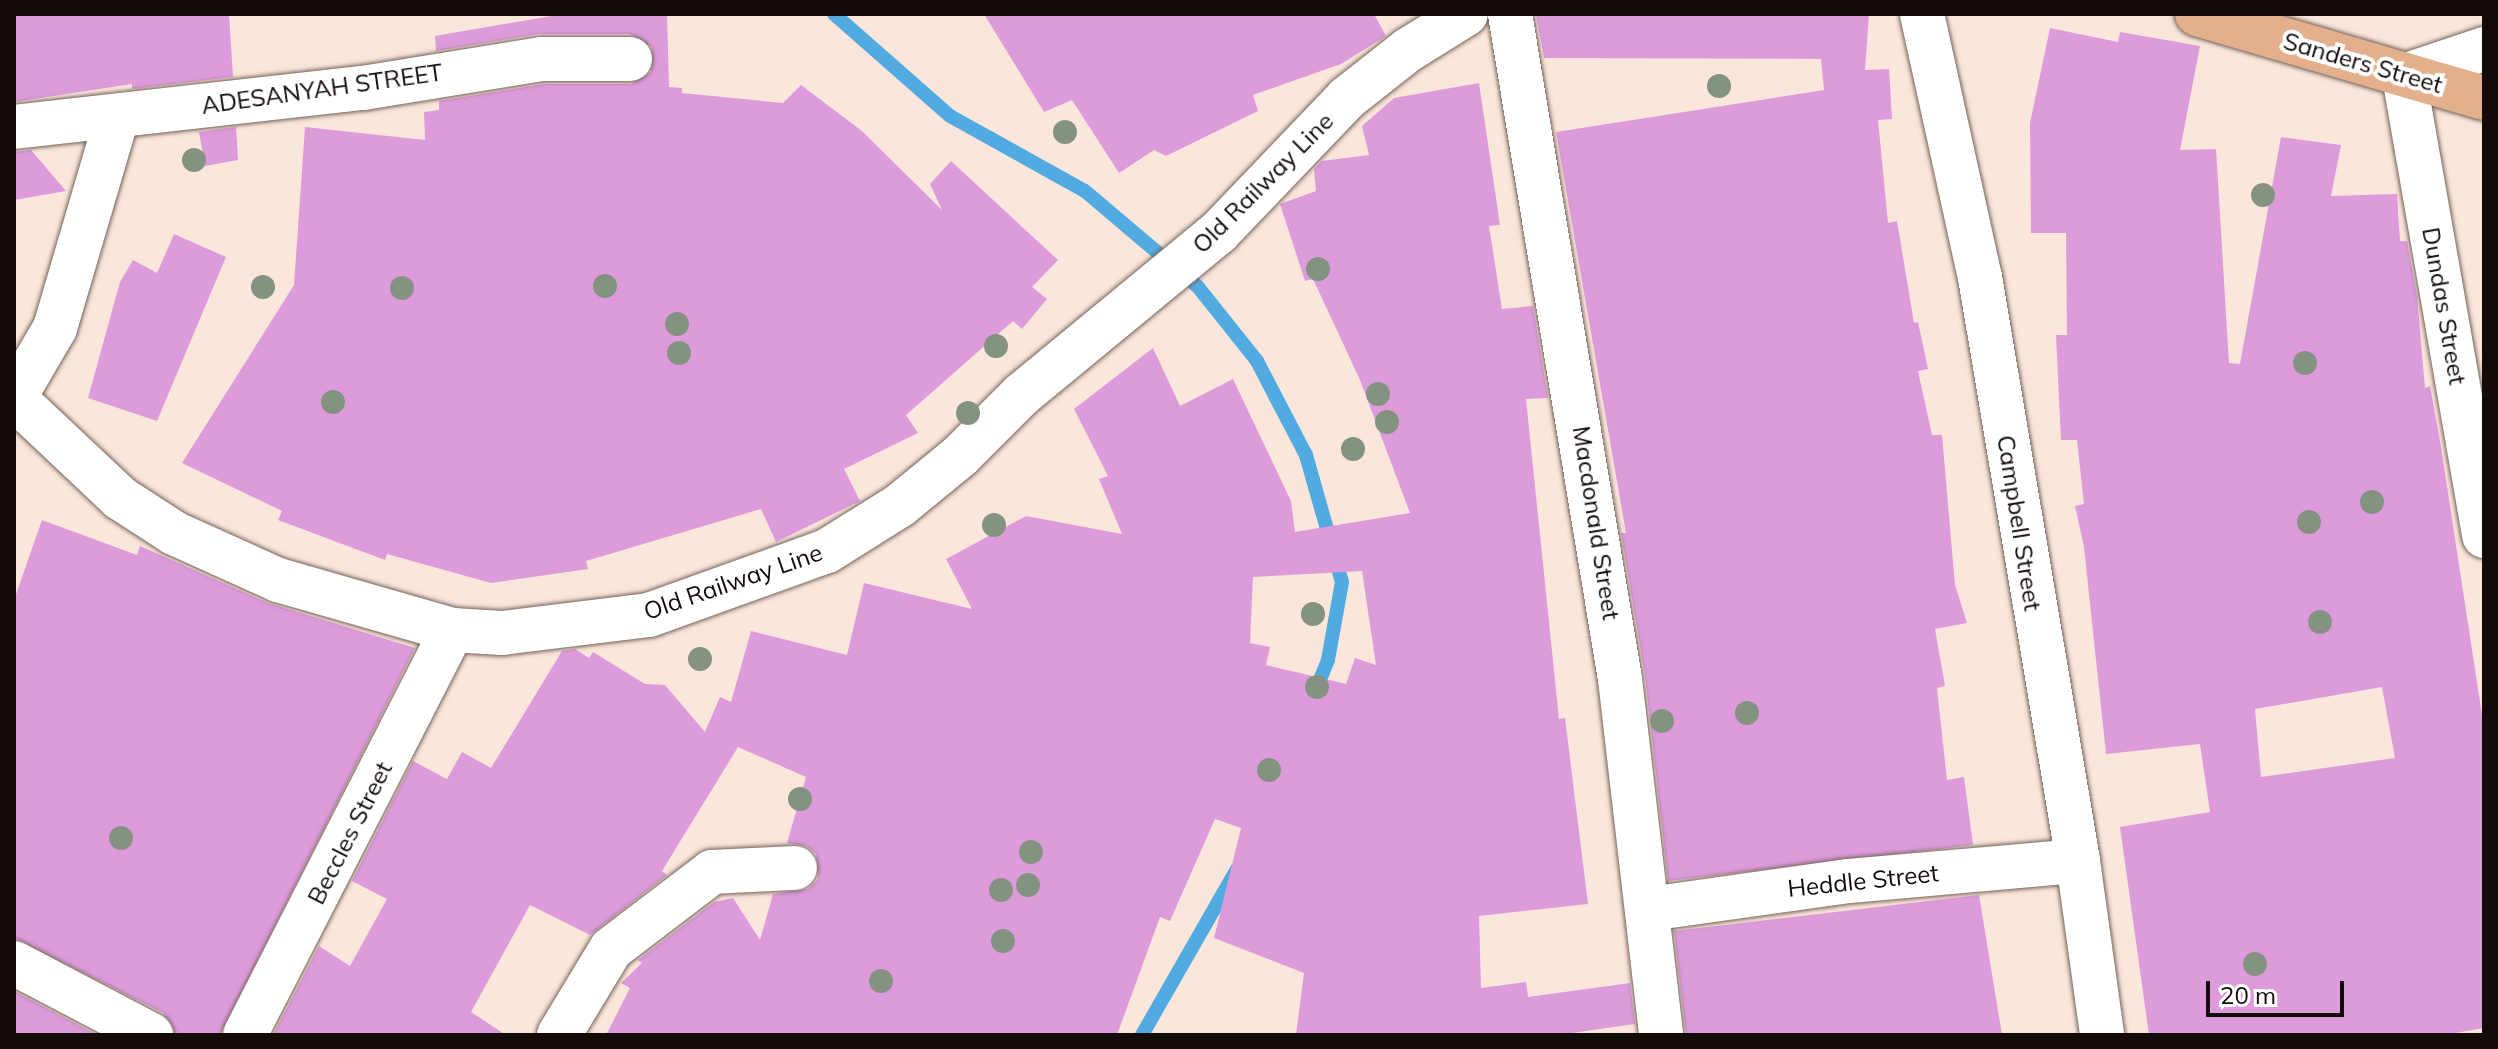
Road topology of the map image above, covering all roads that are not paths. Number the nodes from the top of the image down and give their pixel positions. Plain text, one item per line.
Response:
1 (1466, 14) edge
2 (1510, 14) edge
3 (1922, 14) edge
4 (2197, 14) edge
5 (2484, 49) edge
6 (630, 59) dead end
7 (2404, 76) junction
8 (2484, 98) edge
9 (117, 118) junction
10 (14, 127) edge
11 (14, 398) edge
12 (2483, 524) edge
13 (452, 630) junction
14 (2078, 861) junction
15 (795, 868) dead end
16 (1649, 909) junction
17 (14, 963) edge
18 (151, 1035) edge
19 (245, 1035) edge
20 (559, 1035) edge
21 (1661, 1035) edge
22 (2102, 1035) edge

1 - 13 street, Old Railway Line
2 - 16 street, Macdonald Street
3 - 14 street, Campbell Street
4 - 7 main road, Sanders Street
5 - 7 street
6 - 9 street, ADESANYAH STREET
7 - 8 main road, Sanders Street
7 - 12 street, Dundas Street
9 - 10 street, ADESANYAH STREET
9 - 11 street
11 - 13 street, Old Railway Line
13 - 19 street, Beccles Street
14 - 16 street, Heddle Street
14 - 22 street, Campbell Street
15 - 20 street
16 - 21 street, Macdonald Street
17 - 18 street

